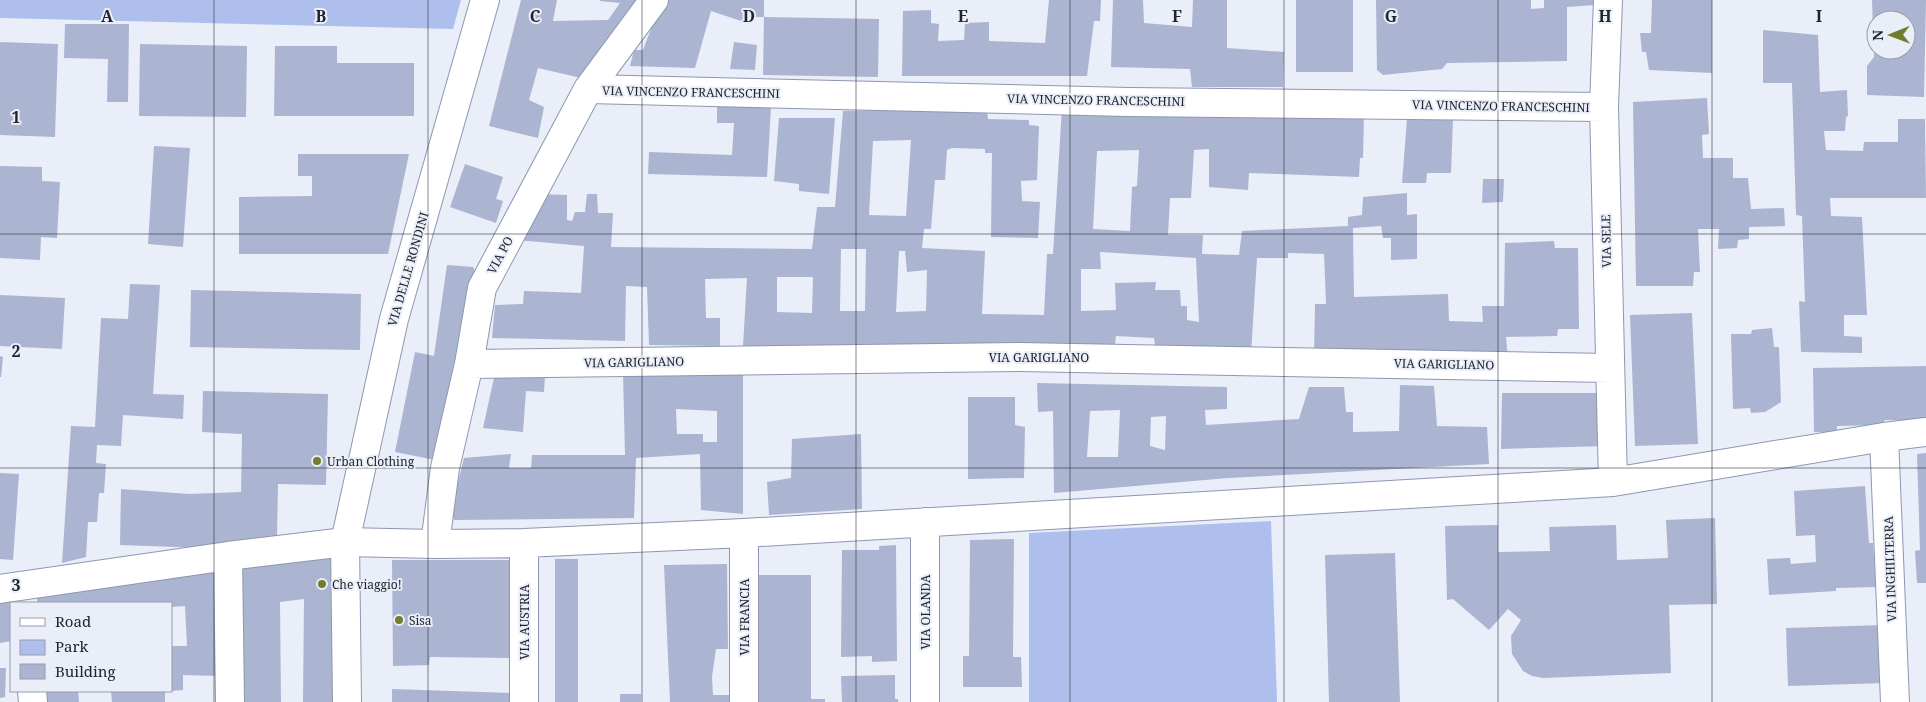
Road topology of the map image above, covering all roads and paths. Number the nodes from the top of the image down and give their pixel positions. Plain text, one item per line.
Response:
1 (485, 0) edge
2 (654, 0) edge
3 (1608, 0) edge
4 (588, 89) junction
5 (1604, 107) junction
6 (469, 364) junction
7 (1609, 368) junction
8 (1926, 432) edge
9 (1884, 437) junction
10 (1613, 482) junction
11 (925, 522) junction
12 (744, 533) junction
13 (345, 542) junction
14 (524, 542) junction
15 (435, 544) junction
16 (228, 556) junction
17 (16, 592) edge
18 (230, 702) edge
19 (347, 702) edge
20 (524, 702) edge
21 (744, 702) edge
22 (924, 702) edge
23 (1895, 702) edge

1 - 13 street, VIA DELLE RONDINI
2 - 4 street, VIA PO
3 - 5 street, VIA SELE
4 - 5 street, VIA VINCENZO FRANCESCHINI
4 - 6 street, VIA PO
5 - 7 street, VIA SELE
6 - 7 street, VIA GARIGLIANO
6 - 15 street, VIA PO
7 - 10 street, VIA SELE
8 - 9 street
9 - 10 street
9 - 23 street, VIA INGHILTERRA
10 - 11 street
11 - 12 street
11 - 22 street, VIA OLANDA
12 - 14 street
12 - 21 street, VIA FRANCIA
13 - 15 street
13 - 16 street
13 - 19 street, VIA DELLE RONDINI
14 - 15 street
14 - 20 street, VIA AUSTRIA
16 - 17 street
16 - 18 street

